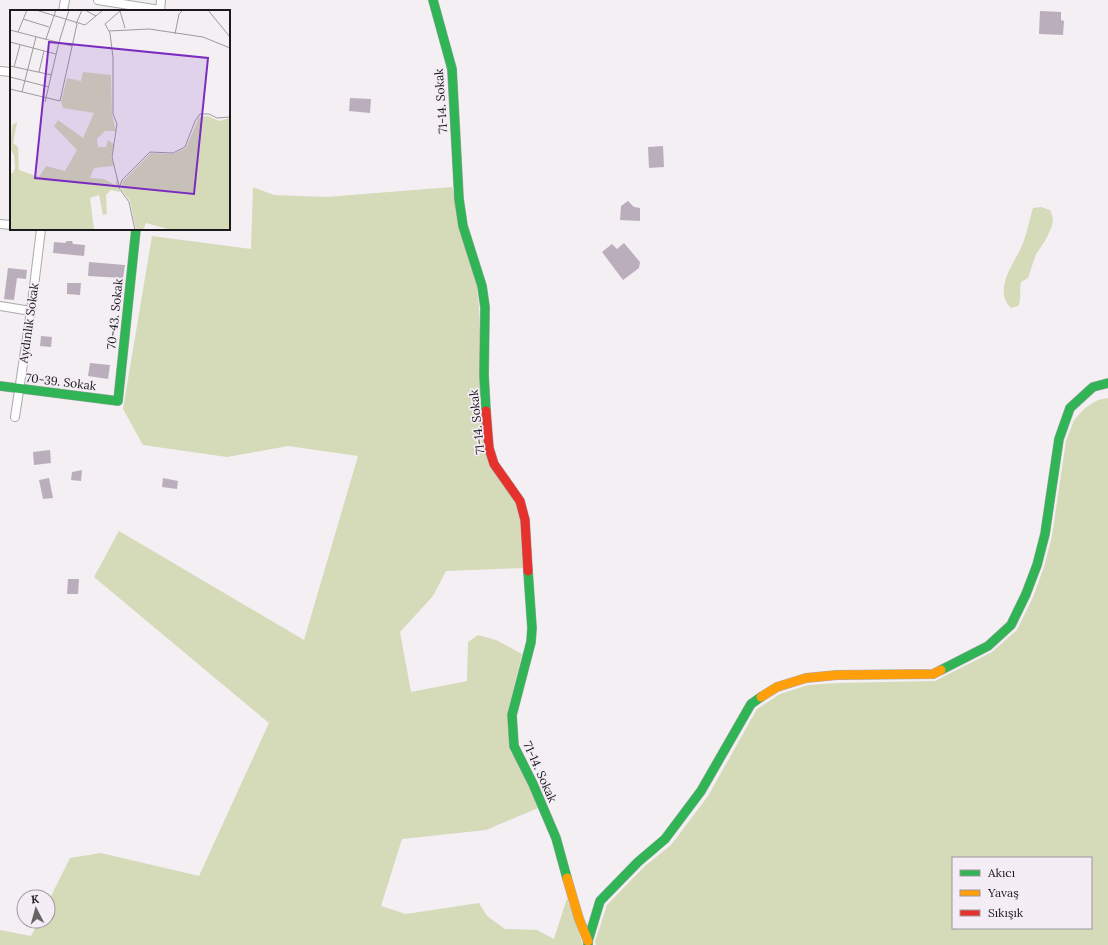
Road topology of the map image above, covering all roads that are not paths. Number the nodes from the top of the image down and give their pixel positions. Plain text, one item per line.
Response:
1 (65, 0) edge
2 (98, 0) edge
3 (161, 0) edge
4 (432, 0) edge
5 (64, 10) edge
6 (154, 10) edge
7 (160, 10) edge
8 (0, 71) edge
9 (10, 72) edge
10 (0, 224) edge
11 (10, 225) edge
12 (41, 230) edge
13 (136, 230) edge
14 (0, 306) edge
15 (31, 311) junction
16 (1108, 383) edge
17 (0, 386) edge
18 (19, 389) junction
19 (118, 401) joint
20 (15, 417) dead end
21 (588, 943) edge

1 - 5 street
2 - 6 street
3 - 7 street
4 - 21 street, 71-14. Sokak
8 - 9 street
10 - 11 street
12 - 15 street, Aydınlık Sokak
13 - 19 street, 70-43. Sokak
14 - 15 street
15 - 18 street, Aydınlık Sokak
16 - 21 street
17 - 18 street, 70-39. Sokak
18 - 19 street, 70-39. Sokak
18 - 20 street, Aydınlık Sokak

